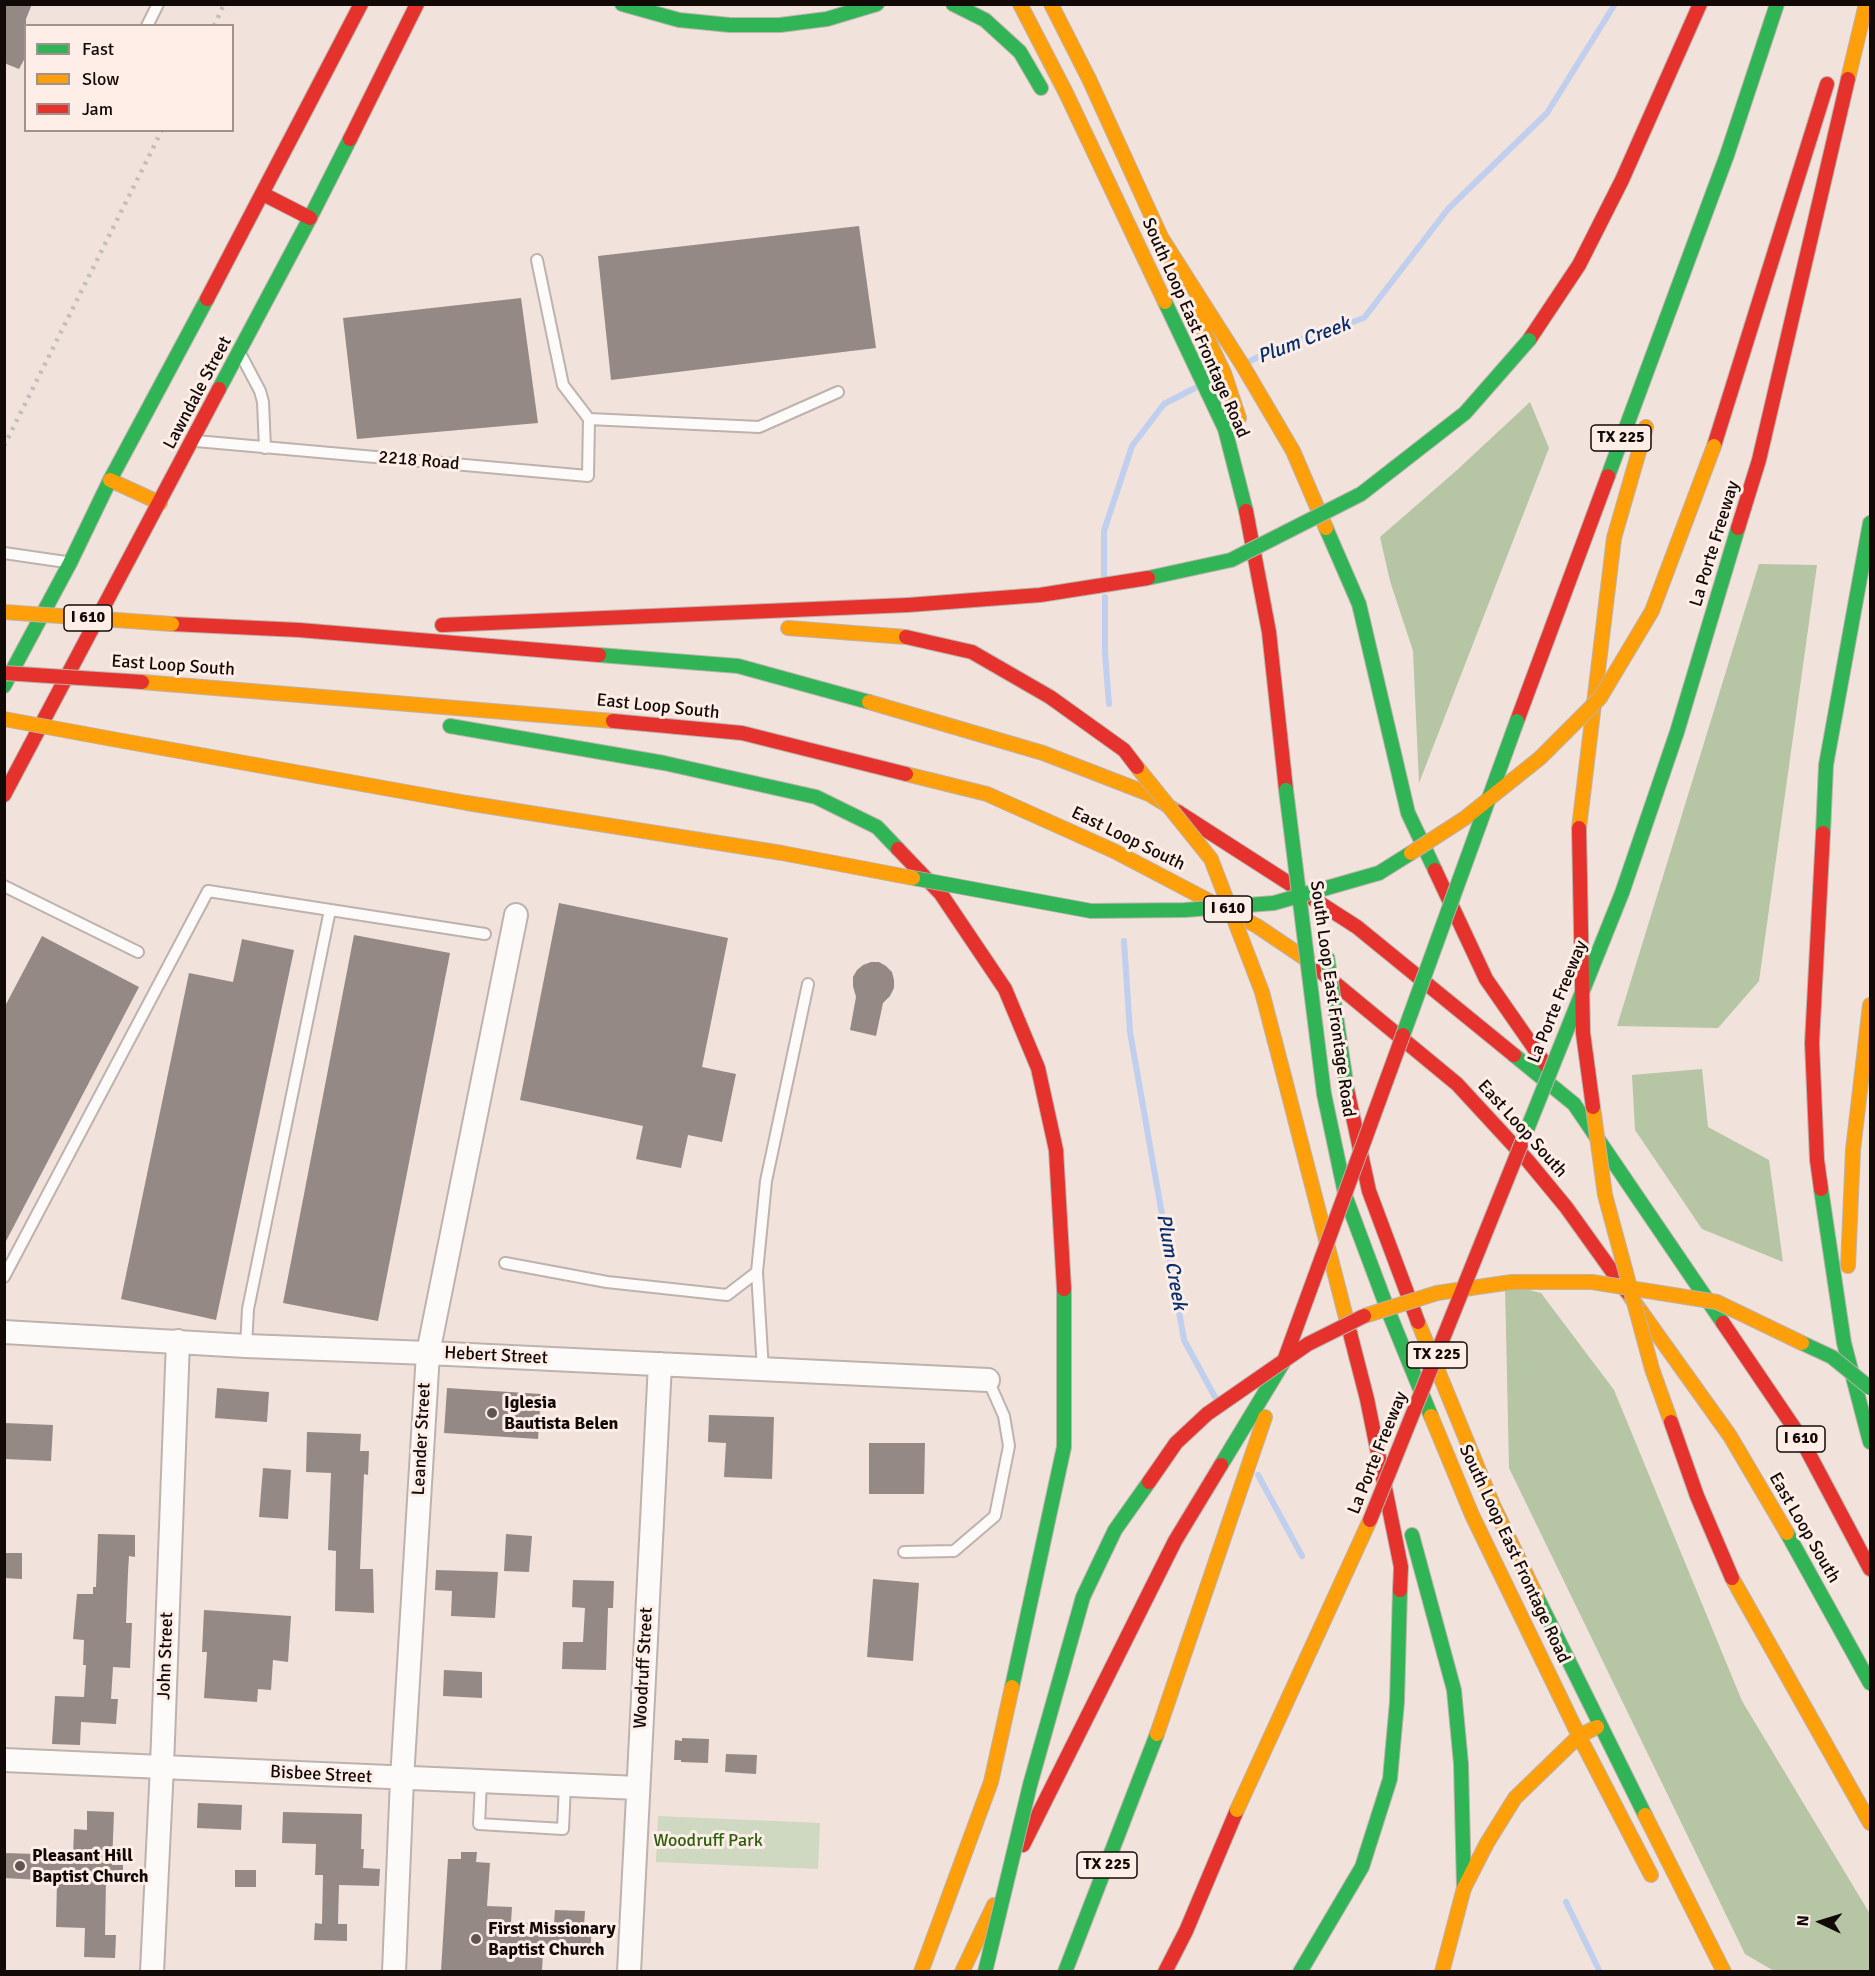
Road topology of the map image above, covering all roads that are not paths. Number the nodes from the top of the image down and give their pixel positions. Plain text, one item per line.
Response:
1 (158, 4) edge
2 (361, 4) edge
3 (417, 4) edge
4 (622, 4) edge
5 (877, 4) edge
6 (953, 4) edge
7 (1020, 4) edge
8 (1051, 4) edge
9 (1700, 4) edge
10 (1777, 4) edge
11 (1866, 4) edge
12 (1071, 15) dead end
13 (148, 24) edge
14 (1831, 72) dead end
15 (1089, 79) junction
16 (1049, 103) dead end
17 (1726, 154) junction
18 (1085, 165) dead end
19 (263, 194) junction
20 (310, 218) junction
21 (1129, 222) junction
22 (1161, 237) junction
23 (537, 260) dead end
24 (239, 353) junction
25 (1667, 357) dead end
26 (838, 392) dead end
27 (1650, 414) dead end
28 (589, 419) junction
29 (1242, 428) dead end
30 (193, 441) junction
31 (266, 448) junction
32 (110, 480) junction
33 (160, 503) junction
34 (1870, 523) edge
35 (1269, 526) dead end
36 (1274, 549) dead end
37 (4, 553) edge
38 (70, 562) junction
39 (4, 612) edge
40 (633, 616) junction
41 (749, 625) dead end
42 (772, 627) dead end
43 (299, 630) junction
44 (4, 674) edge
45 (4, 686) edge
46 (245, 690) junction
47 (408, 718) dead end
48 (4, 719) edge
49 (431, 722) dead end
50 (4, 795) edge
51 (1318, 880) dead end
52 (4, 886) edge
53 (330, 910) junction
54 (516, 915) dead end
55 (484, 934) dead end
56 (138, 952) dead end
57 (808, 984) dead end
58 (1870, 1005) edge
59 (1574, 1104) junction
60 (1870, 1131) edge
61 (1853, 1150) junction
62 (505, 1263) dead end
63 (757, 1272) junction
64 (4, 1277) edge
65 (4, 1332) edge
66 (178, 1341) junction
67 (1844, 1343) junction
68 (246, 1346) junction
69 (428, 1353) junction
70 (1284, 1361) junction
71 (660, 1364) junction
72 (764, 1370) junction
73 (988, 1380) joint
74 (1870, 1388) edge
75 (1367, 1399) junction
76 (1870, 1442) edge
77 (1401, 1501) dead end
78 (1408, 1524) dead end
79 (904, 1552) dead end
80 (1870, 1569) edge
81 (1870, 1683) edge
82 (1600, 1726) junction
83 (1579, 1736) junction
84 (4, 1760) edge
85 (162, 1766) junction
86 (1561, 1775) dead end
87 (402, 1779) junction
88 (481, 1782) junction
89 (565, 1785) junction
90 (1591, 1787) dead end
91 (638, 1788) junction
92 (1515, 1798) junction
93 (1870, 1823) edge
94 (1635, 1844) junction
95 (1656, 1885) dead end
96 (1464, 1888) junction
97 (1186, 1931) junction
98 (152, 1971) edge
99 (394, 1971) edge
100 (629, 1971) edge
101 (921, 1971) edge
102 (962, 1971) edge
103 (985, 1971) edge
104 (1065, 1971) edge
105 (1164, 1971) edge
106 (1175, 1971) edge
107 (1300, 1971) edge
108 (1442, 1971) edge
109 (1724, 1971) edge

1 - 13 lane
2 - 19 main road, Lawndale Street
3 - 20 main road, Lawndale Street
4 - 5 main road
6 - 16 main road
7 - 21 main road, South Loop East Frontage Road
8 - 15 main road, South Loop East Frontage Road
9 - 40 main road, bridge
10 - 17 main road, TX 225
11 - 97 main road, La Porte Freeway / TX 225, bridge
12 - 15 main road
14 - 48 main road, bridge
15 - 22 main road, South Loop East Frontage Road
17 - 25 main road
17 - 70 main road, TX 225, bridge
18 - 21 main road
19 - 20 main road
19 - 32 main road, Lawndale Street
20 - 24 main road, Lawndale Street
21 - 83 main road, South Loop East Frontage Road, bridge
22 - 29 main road, South Loop East Frontage Road
22 - 59 main road
23 - 28 lane
24 - 30 main road, Lawndale Street
24 - 31 lane
26 - 28 lane
27 - 93 main road, bridge
28 - 31 lane, 2218 Road
30 - 31 lane, 2218 Road
30 - 33 main road, Lawndale Street
32 - 33 main road
32 - 38 main road, Lawndale Street
33 - 50 main road, Lawndale Street
34 - 67 main road
35 - 36 main road
37 - 38 lane
38 - 45 main road, Lawndale Street
39 - 43 main road, East Loop South / I 610, bridge
40 - 41 main road
40 - 43 main road
42 - 75 main road, bridge
43 - 59 main road, East Loop South / I 610
44 - 46 main road, East Loop South / I 610, bridge
46 - 47 main road
46 - 81 main road, East Loop South / I 610
49 - 101 main road
51 - 82 main road, South Loop East Frontage Road, bridge
52 - 56 lane
53 - 55 lane
53 - 64 lane
53 - 68 lane
54 - 69 street, Leander Street
57 - 63 lane
58 - 61 main road
59 - 80 main road, East Loop South / I 610
60 - 61 main road
61 - 67 main road
62 - 63 lane
63 - 72 lane
65 - 66 street, Hebert Street
66 - 68 street, Hebert Street
66 - 85 street, John Street
67 - 76 main road
68 - 69 street, Hebert Street
69 - 71 street, Hebert Street
69 - 87 street, Leander Street
70 - 102 main road
70 - 104 main road, TX 225
71 - 72 street, Hebert Street
71 - 91 street, Woodruff Street
72 - 73 street, Hebert Street
73 - 79 lane
74 - 103 main road, bridge
75 - 77 main road
75 - 107 main road
78 - 96 main road
82 - 83 main road
82 - 109 main road, South Loop East Frontage Road
83 - 92 main road
83 - 94 main road, South Loop East Frontage Road
84 - 85 street, Bisbee Street
85 - 87 street, Bisbee Street
85 - 98 street, John Street
86 - 92 main road
87 - 88 street, Bisbee Street
87 - 99 street, Leander Street
88 - 89 street, Bisbee Street
88 - 89 lane
89 - 91 street, Bisbee Street
90 - 94 main road
91 - 100 street, Woodruff Street
92 - 96 main road
94 - 95 main road, South Loop East Frontage Road
96 - 108 main road
97 - 105 main road, La Porte Freeway / TX 225
97 - 106 main road

